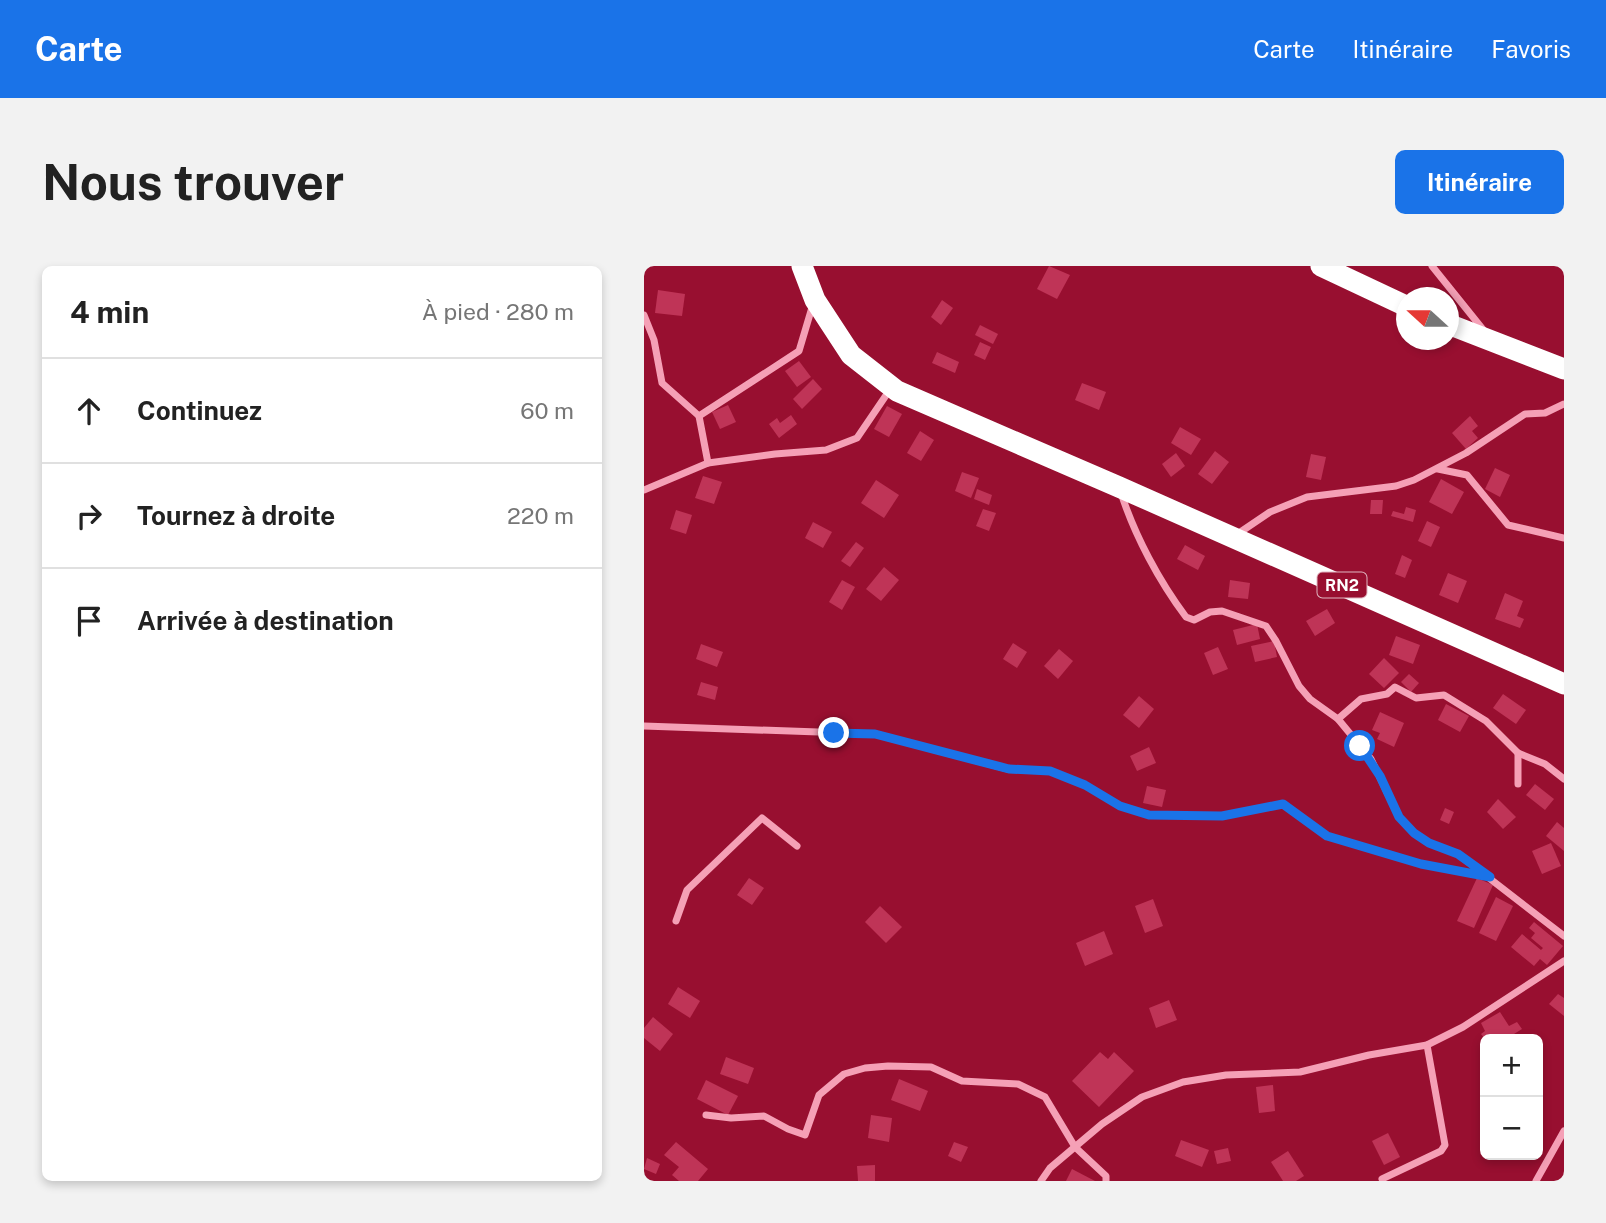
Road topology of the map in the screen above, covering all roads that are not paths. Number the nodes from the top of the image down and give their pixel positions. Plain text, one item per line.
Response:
1 (802, 266) edge
2 (1321, 266) edge
3 (1432, 266) edge
4 (815, 300) junction
5 (1396, 301) edge
6 (644, 315) edge
7 (1459, 328) edge
8 (1492, 341) junction
9 (1564, 369) edge
10 (891, 387) junction
11 (1564, 404) edge
12 (699, 416) junction
13 (708, 463) junction
14 (1438, 469) junction
15 (1119, 487) junction
16 (644, 490) edge
17 (1232, 538) junction
18 (1564, 538) edge
19 (1564, 684) edge
20 (1338, 719) junction
21 (644, 726) edge
22 (1518, 753) junction
23 (1564, 779) edge
24 (1518, 784) dead end
25 (797, 846) dead end
26 (1490, 877) junction
27 (676, 921) dead end
28 (1564, 936) edge
29 (1564, 961) edge
30 (1427, 1045) junction
31 (706, 1115) dead end
32 (1564, 1131) edge
33 (1075, 1147) junction
34 (1382, 1179) dead end
35 (1041, 1181) edge
36 (1106, 1181) edge
37 (1536, 1181) edge

1 - 4 highway, RN2
2 - 5 highway
3 - 8 street
4 - 10 highway, RN2
4 - 12 street
6 - 12 street
7 - 8 highway
8 - 9 highway
10 - 13 street
10 - 15 highway, RN2
11 - 14 street
12 - 13 street
13 - 16 street
14 - 17 street
14 - 18 street
15 - 17 highway, RN2
15 - 20 street
17 - 19 highway, RN2
20 - 22 street
20 - 26 street
21 - 26 street
22 - 23 street
22 - 24 street
25 - 27 street
26 - 28 street
29 - 30 street
30 - 33 street
30 - 34 street
31 - 33 street
32 - 37 street
33 - 35 street
33 - 36 street

